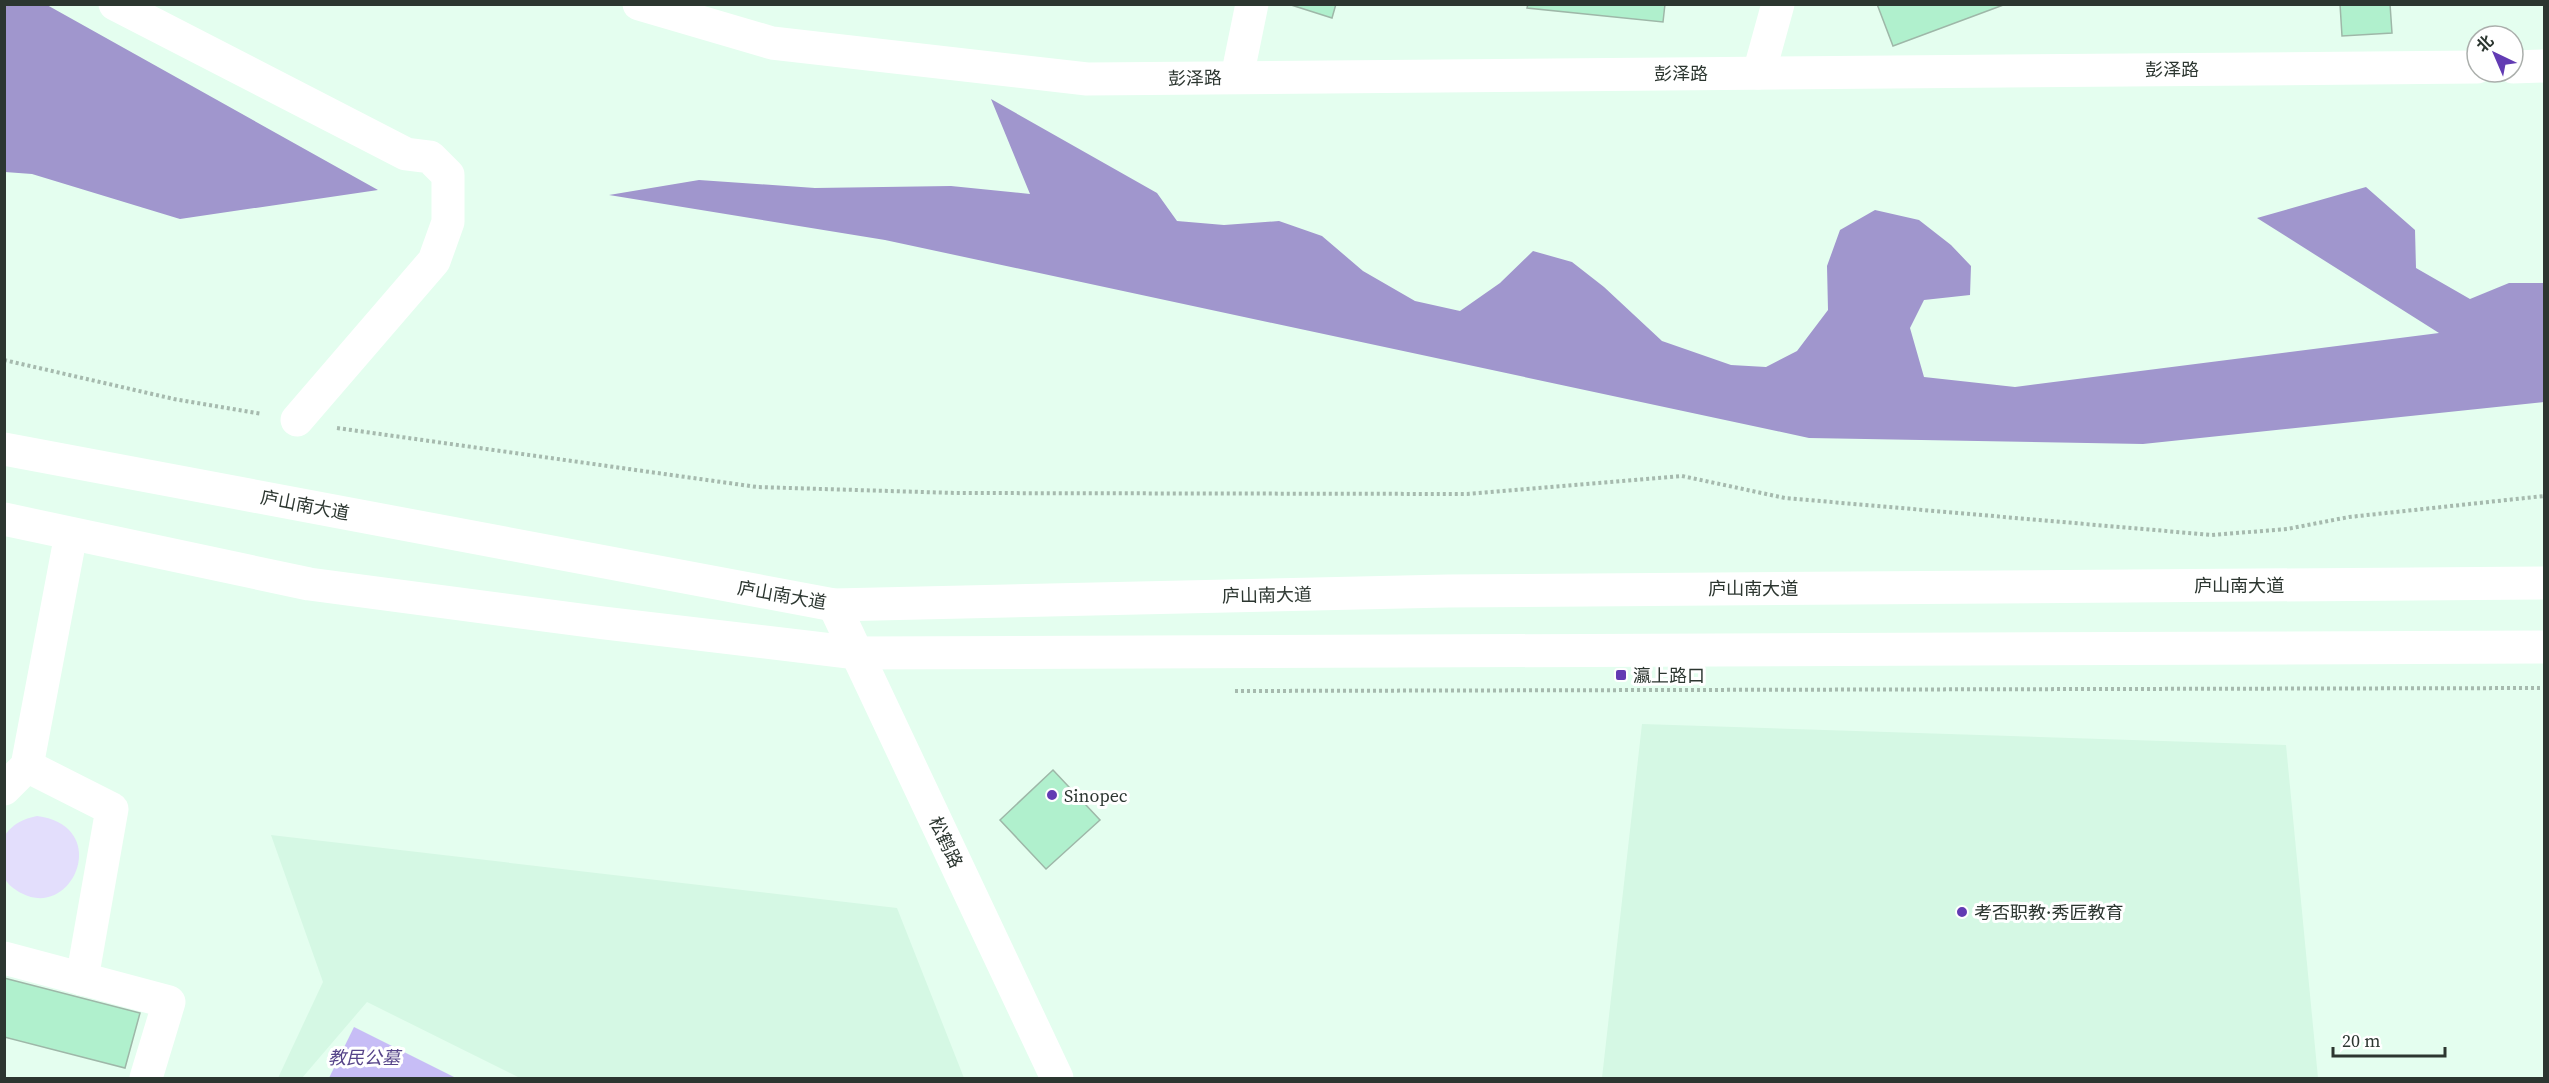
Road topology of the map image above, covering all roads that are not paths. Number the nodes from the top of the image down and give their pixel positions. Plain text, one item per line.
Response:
1 (115, 4) edge
2 (639, 4) edge
3 (1252, 4) edge
4 (1778, 4) edge
5 (2544, 66) edge
6 (2465, 67) edge
7 (2525, 67) edge
8 (1760, 73) junction
9 (1237, 77) junction
10 (297, 420) road end
11 (4, 449) edge
12 (4, 519) edge
13 (71, 534) junction
14 (2544, 583) edge
15 (834, 605) junction
16 (2544, 647) edge
17 (857, 652) junction
18 (27, 766) junction
19 (4, 789) edge
20 (4, 958) edge
21 (82, 979) junction
22 (146, 1078) edge
23 (1057, 1078) edge

1 - 10 main road
2 - 9 main road, 彭泽路
3 - 9 main road
4 - 8 main road
5 - 7 main road
6 - 8 main road, 彭泽路
8 - 9 main road, 彭泽路
11 - 15 main road, 庐山南大道
12 - 13 main road
13 - 17 main road
13 - 18 main road
14 - 15 main road, 庐山南大道
15 - 17 main road, 松鹤路
16 - 17 main road
17 - 23 main road, 松鹤路
18 - 19 main road
18 - 21 main road
20 - 21 main road
21 - 22 main road

